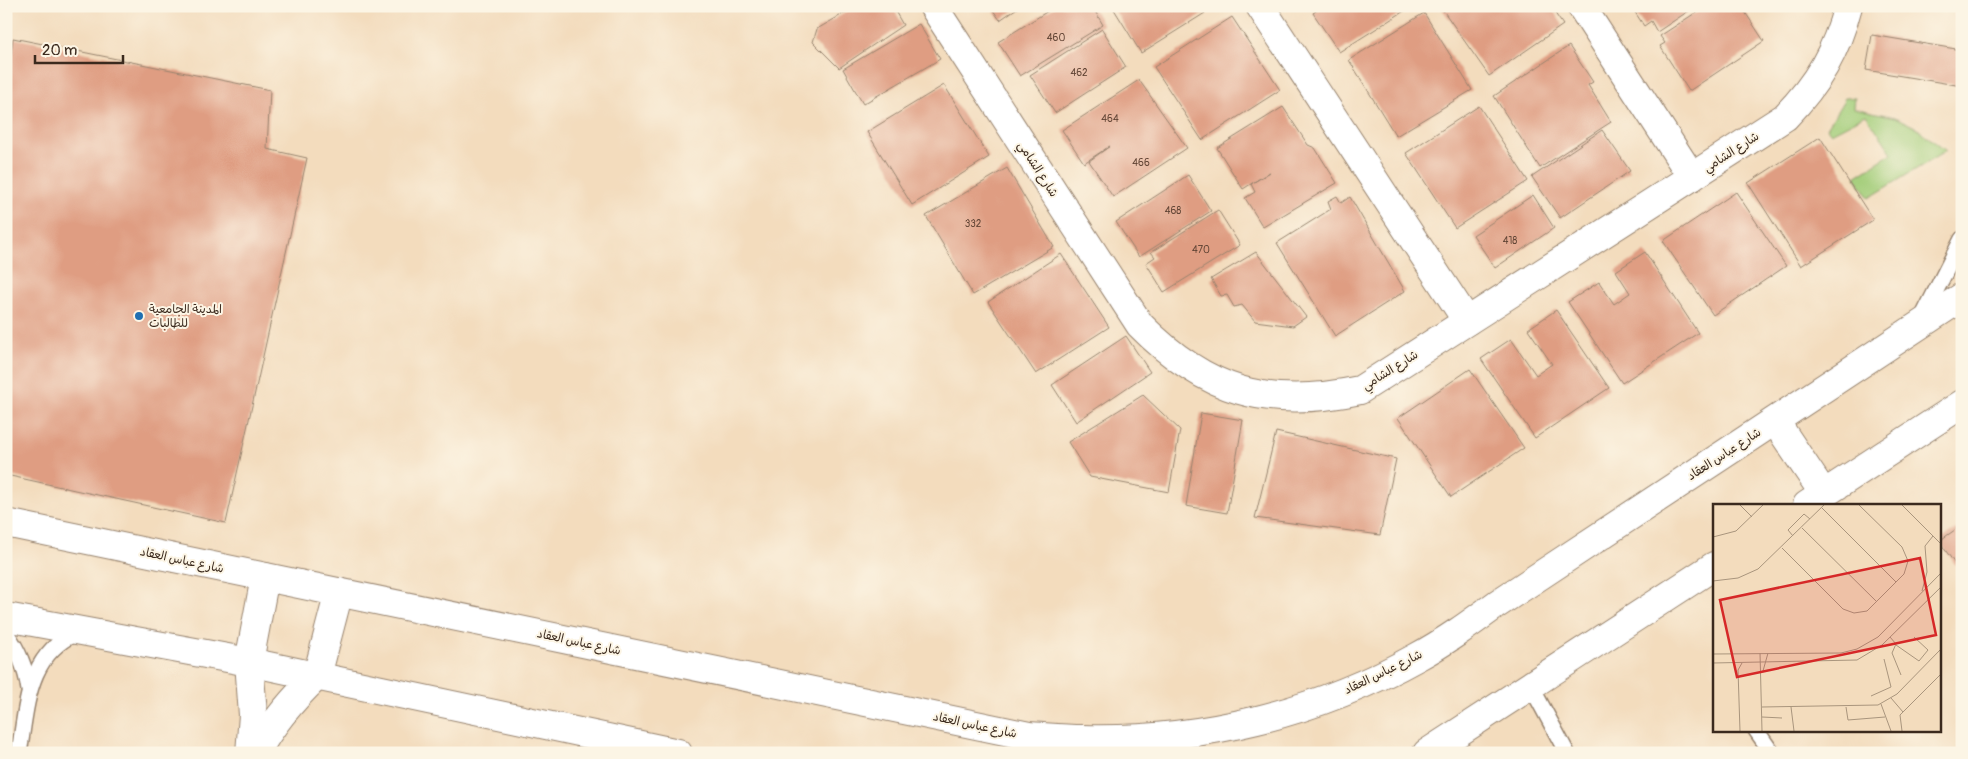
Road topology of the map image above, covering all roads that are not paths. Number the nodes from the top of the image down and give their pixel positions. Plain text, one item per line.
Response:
1 (933, 6) edge
2 (1260, 6) edge
3 (1581, 6) edge
4 (1848, 6) edge
5 (1692, 177) junction
6 (1962, 239) edge
7 (1962, 297) edge
8 (1467, 321) junction
9 (1918, 326) junction
10 (1962, 404) edge
11 (1775, 421) junction
12 (1815, 500) edge
13 (6, 523) edge
14 (1713, 567) edge
15 (265, 577) junction
16 (339, 592) junction
17 (6, 616) edge
18 (80, 631) junction
19 (6, 633) edge
20 (249, 662) junction
21 (317, 676) junction
22 (1531, 686) junction
23 (29, 691) junction
24 (1757, 732) edge
25 (19, 753) edge
26 (250, 753) edge
27 (256, 753) edge
28 (678, 753) edge
29 (1427, 753) edge
30 (1567, 753) edge
31 (1772, 753) edge

1 - 8 street, شارع الشامي
2 - 8 street
3 - 5 street
4 - 5 street, شارع الشامي
5 - 8 street, شارع الشامي
6 - 9 lane
7 - 9 street, شارع عباس العقاد
9 - 11 street, شارع عباس العقاد
10 - 12 street
11 - 12 street
11 - 16 street, شارع عباس العقاد
13 - 15 street, شارع عباس العقاد
14 - 22 street
15 - 16 street, شارع عباس العقاد
15 - 20 street
16 - 21 street
17 - 18 street
18 - 20 street
18 - 23 lane
19 - 23 lane
20 - 21 street
20 - 26 street
21 - 27 street
21 - 28 street
22 - 29 street
22 - 30 lane
23 - 25 lane
24 - 31 lane

